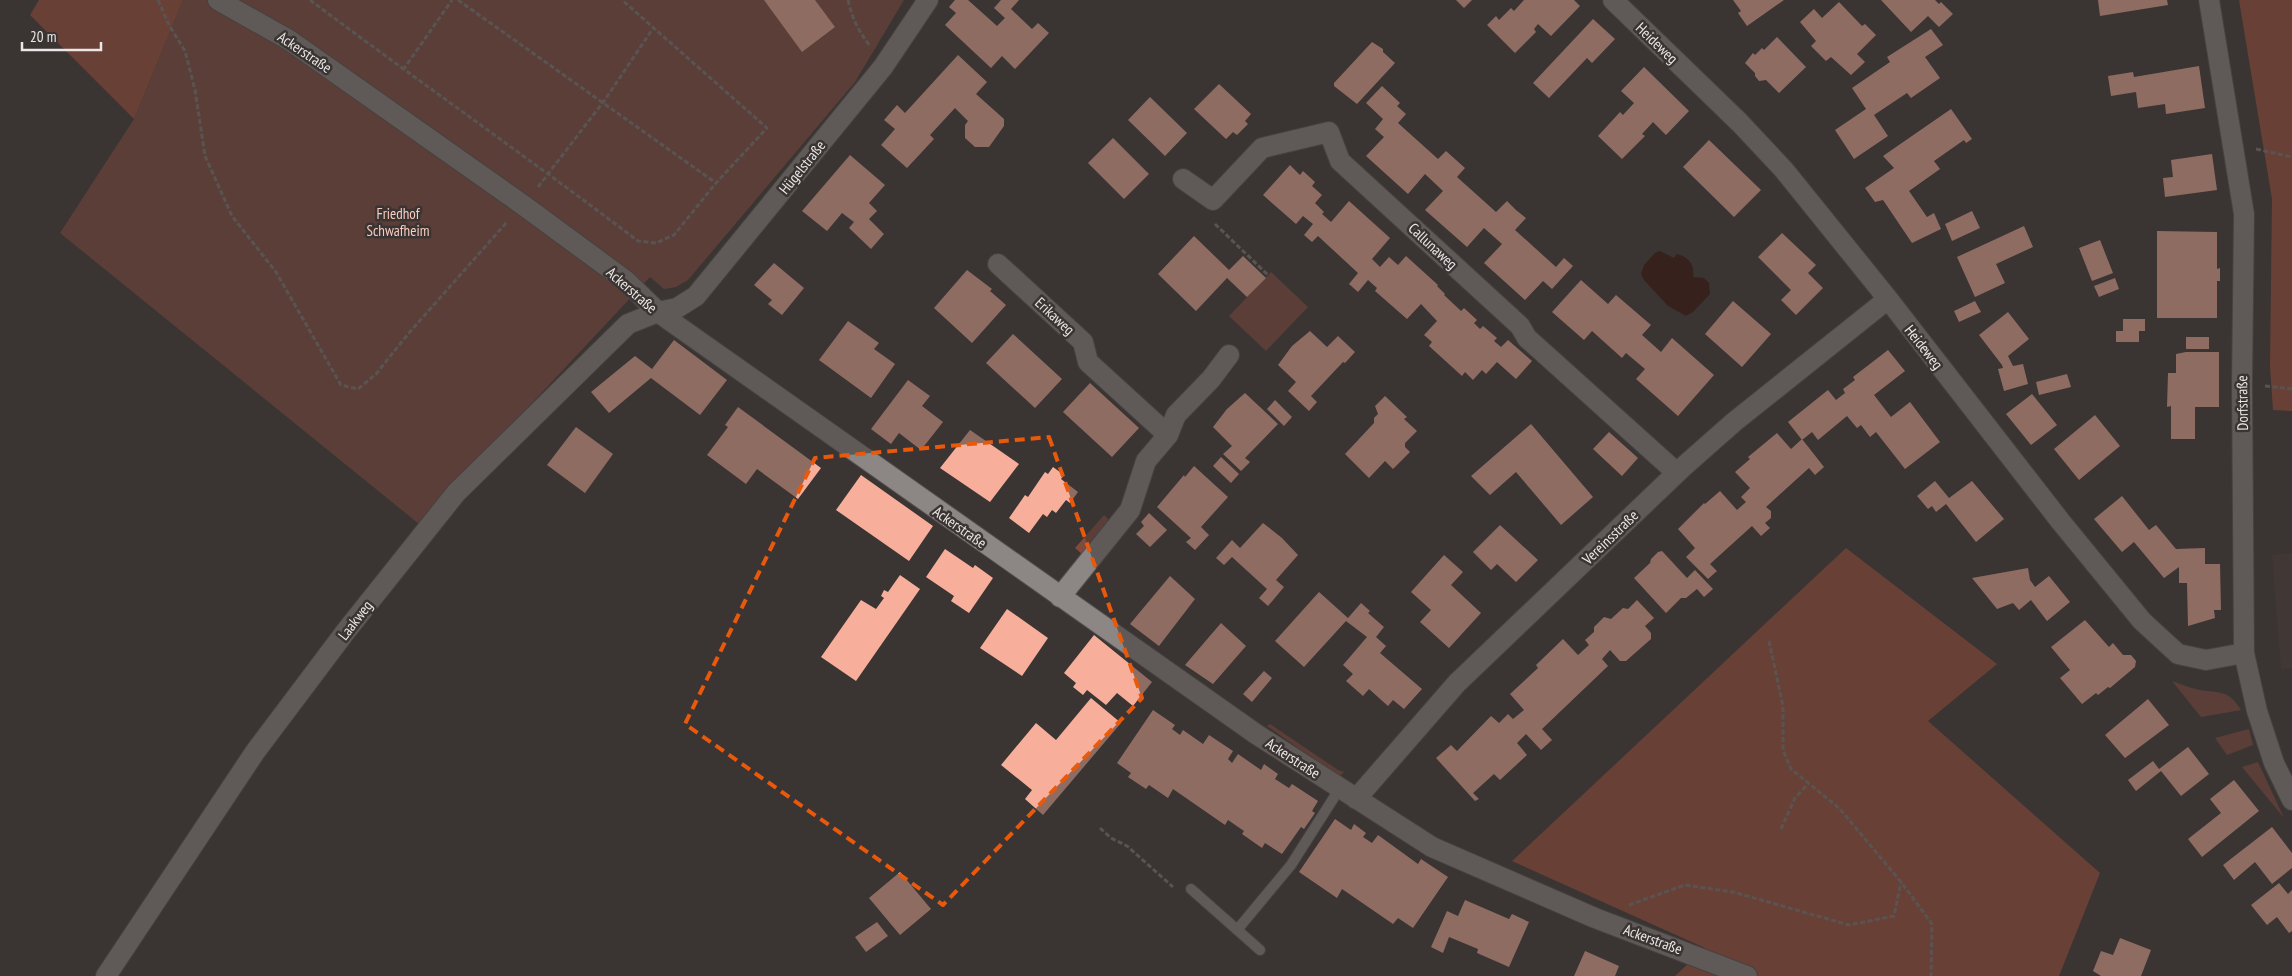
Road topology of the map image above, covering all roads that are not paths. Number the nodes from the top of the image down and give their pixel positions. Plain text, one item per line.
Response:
1 (218, 0) edge
2 (928, 0) edge
3 (1613, 0) edge
4 (2209, 0) edge
5 (1183, 179) dead end
6 (998, 264) dead end
7 (1888, 300) junction
8 (658, 312) junction
9 (1229, 355) dead end
10 (1168, 435) junction
11 (1677, 474) junction
12 (1060, 597) junction
13 (2244, 653) junction
14 (1348, 794) junction
15 (2292, 800) edge
16 (1191, 889) road end
17 (1237, 930) junction
18 (1260, 950) dead end
19 (106, 976) edge
20 (1747, 976) edge

1 - 8 street, Ackerstraße
2 - 8 street, Hügelstraße
3 - 7 street, Heideweg
4 - 13 street, Dorfstraße
5 - 11 street, Callunaweg
6 - 10 street, Erikaweg
7 - 11 street, Vereinsstraße
7 - 13 street, Heideweg
8 - 12 street, Ackerstraße
8 - 19 street, Laakweg
9 - 10 street
10 - 12 street
11 - 14 street, Vereinsstraße
12 - 14 street, Ackerstraße
13 - 15 street, Dorfstraße
14 - 17 lane
14 - 20 street, Ackerstraße
16 - 17 lane
17 - 18 lane

